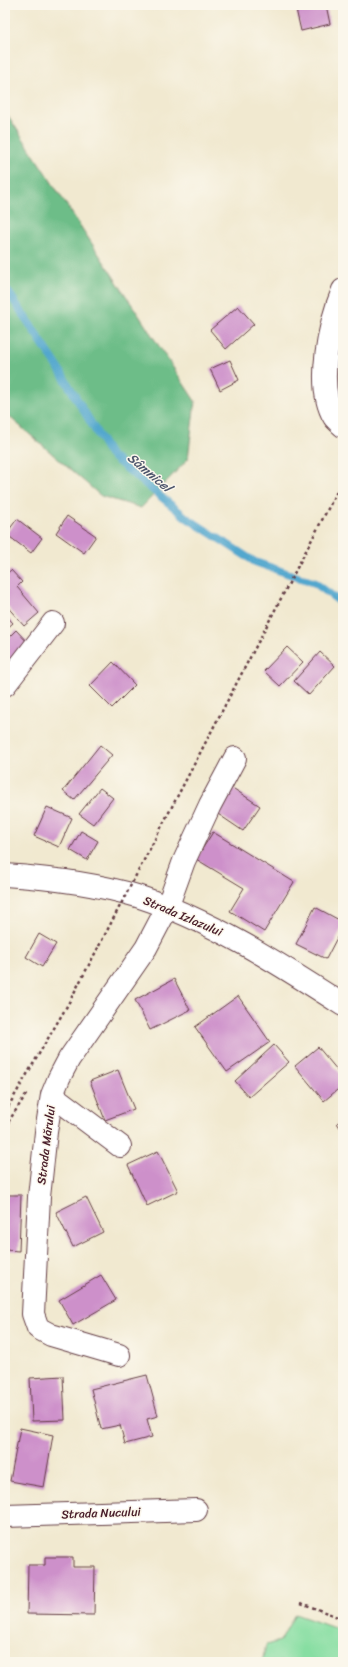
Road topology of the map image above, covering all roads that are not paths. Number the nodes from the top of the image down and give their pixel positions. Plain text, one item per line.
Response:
1 (343, 290) edge
2 (343, 426) edge
3 (53, 623) dead end
4 (5, 685) edge
5 (235, 758) dead end
6 (5, 876) edge
7 (167, 908) junction
8 (343, 1005) edge
9 (52, 1095) junction
10 (120, 1146) dead end
11 (119, 1355) dead end
12 (196, 1510) dead end
13 (5, 1516) edge

1 - 2 street
3 - 4 street
5 - 7 street, Strada Mărului
6 - 7 street, Strada Izlazului
7 - 8 street, Strada Izlazului
7 - 9 street, Strada Mărului
9 - 10 street
9 - 11 street, Strada Mărului
12 - 13 street, Strada Nucului

